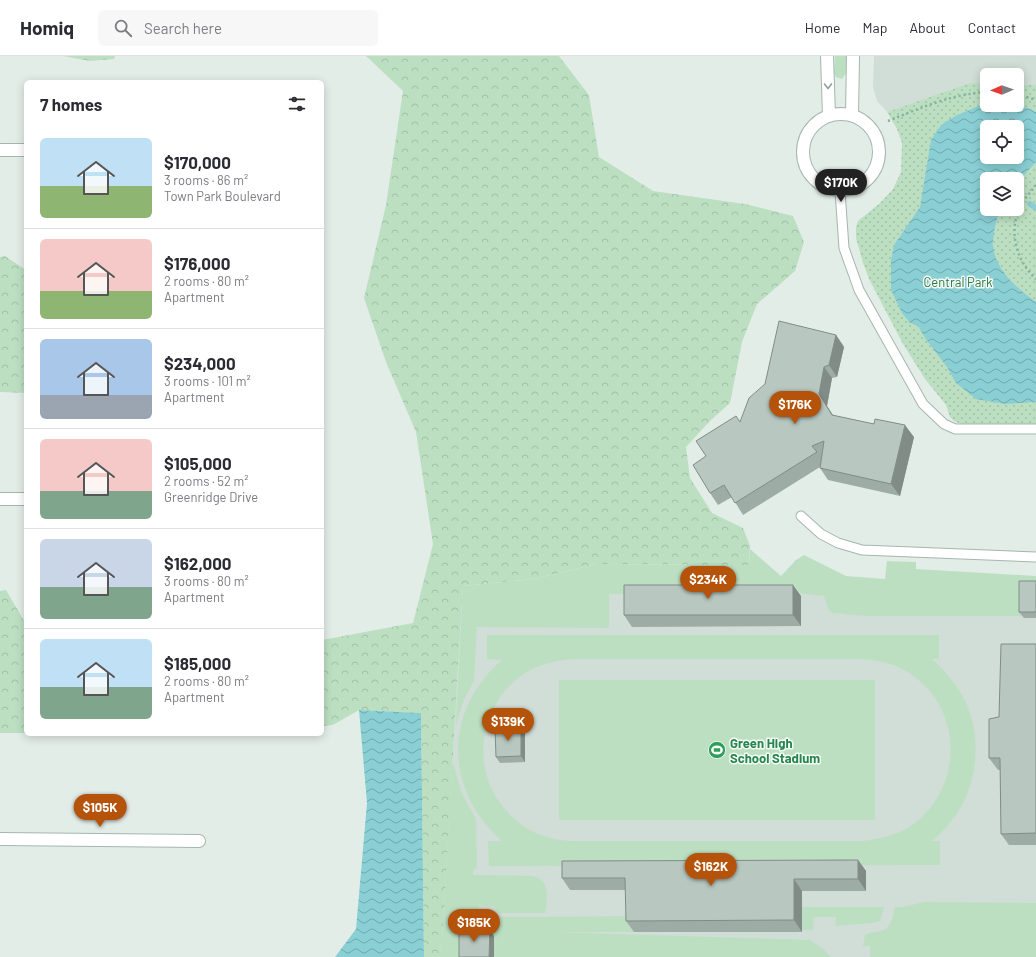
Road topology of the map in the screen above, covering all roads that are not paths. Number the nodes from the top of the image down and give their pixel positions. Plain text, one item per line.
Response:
1 (828, 56) edge
2 (853, 56) edge
3 (852, 115) junction
4 (829, 116) junction
5 (0, 150) edge
6 (24, 150) edge
7 (840, 191) junction
8 (1036, 429) edge
9 (0, 499) edge
10 (24, 499) edge
11 (801, 516) dead end
12 (1036, 557) edge
13 (0, 839) edge
14 (199, 841) dead end

1 -> 4 street
2 - 3 street
3 - 4 street
3 - 7 street
4 - 7 street
5 - 6 street
7 - 8 lane
9 - 10 street
11 - 12 lane
13 - 14 street

